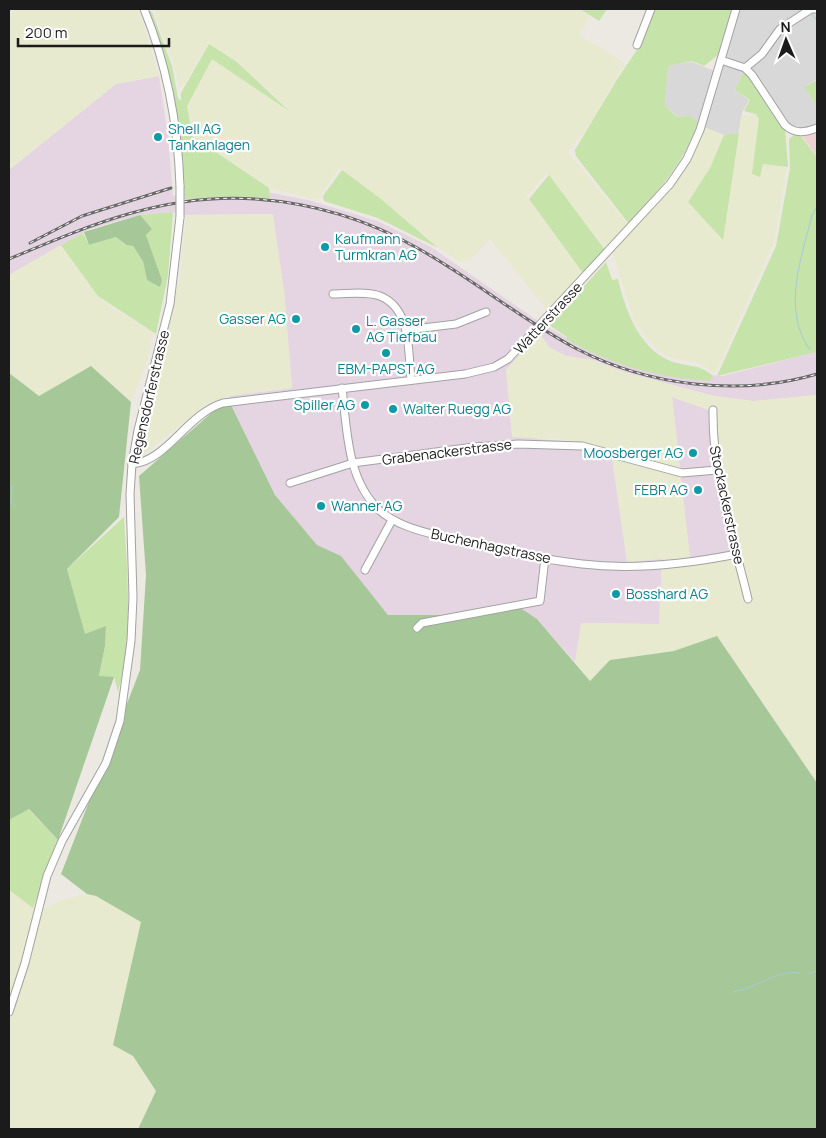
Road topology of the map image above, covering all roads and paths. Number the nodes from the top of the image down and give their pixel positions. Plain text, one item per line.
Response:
1 (144, 9) edge
2 (651, 9) edge
3 (736, 9) edge
4 (811, 9) edge
5 (817, 9) edge
6 (637, 46) dead end
7 (721, 60) junction
8 (745, 68) junction
9 (817, 128) edge
10 (333, 294) dead end
11 (486, 312) dead end
12 (406, 330) junction
13 (411, 380) junction
14 (342, 388) junction
15 (713, 410) dead end
16 (353, 463) junction
17 (132, 464) junction
18 (716, 470) junction
19 (290, 483) dead end
20 (392, 520) junction
21 (737, 554) junction
22 (545, 558) junction
23 (365, 570) dead end
24 (748, 599) dead end
25 (417, 628) dead end
26 (9, 1012) edge

1 - 17 street, Regensdorferstrasse, bridge
2 - 6 street
3 - 7 street, Watterstrasse
4 - 5 street
4 - 8 street
7 - 8 street
7 - 13 street, Watterstrasse
8 - 9 street
10 - 12 street
11 - 12 street
12 - 13 street
13 - 14 street, Watterstrasse
14 - 16 street, Buchenhagstrasse
14 - 17 street, Watterstrasse
15 - 18 street, Stockackerstrasse
16 - 18 street, Grabenackerstrasse
16 - 19 street, Grabenackerstrasse
16 - 20 street, Buchenhagstrasse
17 - 26 street, Regensdorferstrasse
18 - 21 street, Stockackerstrasse
20 - 22 street, Buchenhagstrasse
20 - 23 street
21 - 22 street, Buchenhagstrasse
21 - 24 street, Stockackerstrasse
22 - 25 street

